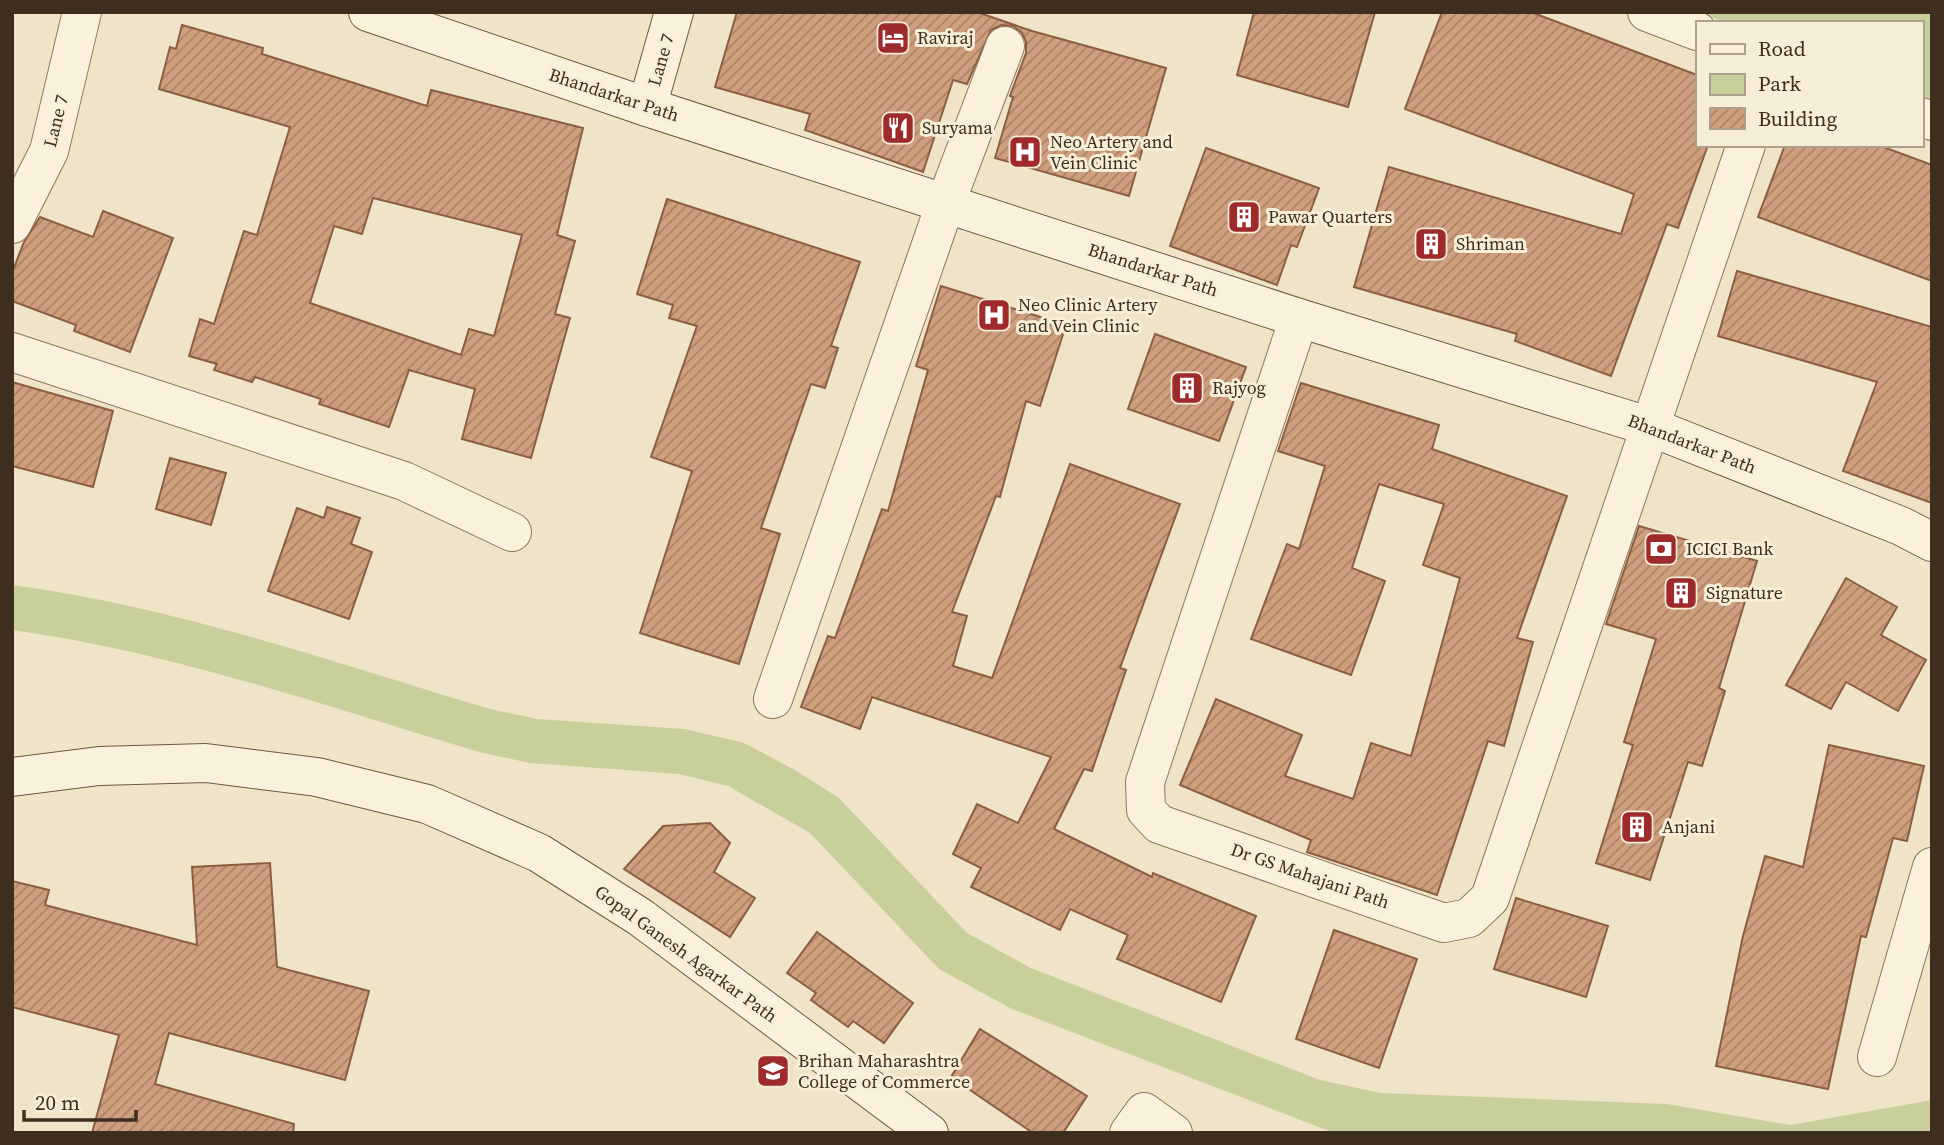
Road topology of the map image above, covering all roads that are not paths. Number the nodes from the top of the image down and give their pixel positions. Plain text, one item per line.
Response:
1 (82, 12) edge
2 (368, 12) edge
3 (674, 12) edge
4 (1647, 12) edge
5 (1696, 31) edge
6 (1005, 46) dead end
7 (647, 107) junction
8 (1745, 147) edge
9 (946, 202) junction
10 (12, 224) edge
11 (1299, 318) junction
12 (12, 352) edge
13 (1648, 426) junction
14 (512, 532) dead end
15 (1932, 542) edge
16 (773, 699) dead end
17 (12, 777) edge
18 (1932, 867) edge
19 (1877, 1057) dead end
20 (929, 1133) edge
21 (1129, 1133) edge
22 (1173, 1133) edge

1 - 10 street, Lane 7
2 - 7 street, Bhandarkar Path
3 - 7 street, Lane 7
4 - 5 street
6 - 9 street
7 - 9 street, Bhandarkar Path
8 - 13 street, Dr GS Mahajani Path
9 - 11 street, Bhandarkar Path
9 - 16 street
11 - 13 street, Bhandarkar Path
11 - 13 street, Dr GS Mahajani Path
12 - 14 street
13 - 15 street, Bhandarkar Path
17 - 20 street, Gopal Ganesh Agarkar Path
18 - 19 street
21 - 22 street

